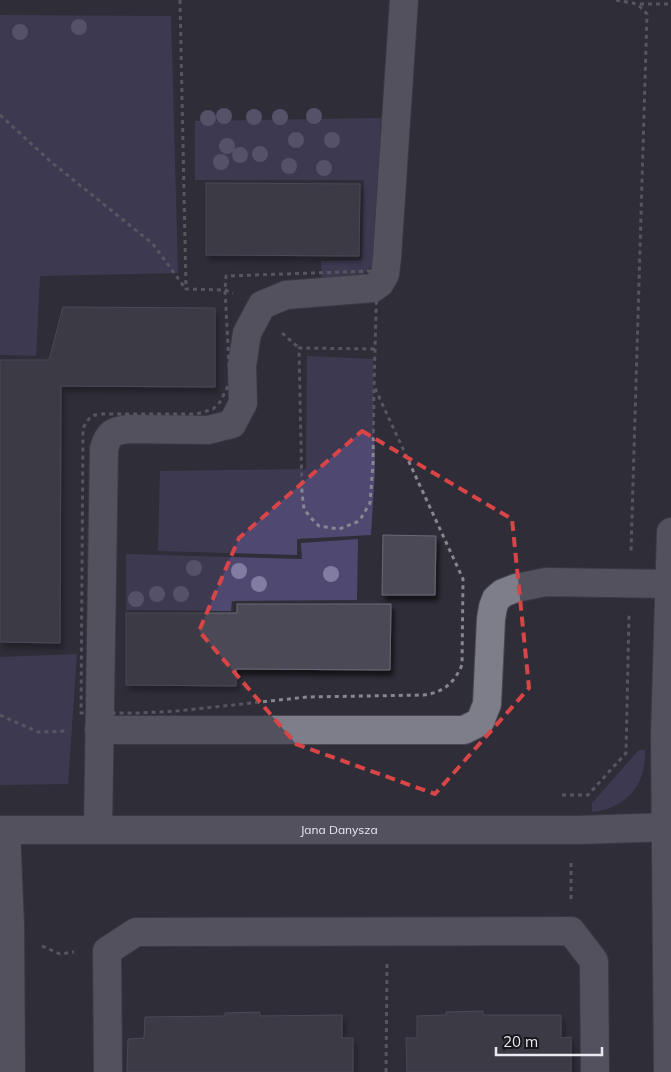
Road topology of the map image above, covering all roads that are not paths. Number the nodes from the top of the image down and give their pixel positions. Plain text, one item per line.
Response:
1 (404, 0) edge
2 (671, 532) edge
3 (670, 584) edge
4 (99, 730) junction
5 (668, 827) edge
6 (3, 830) edge
7 (98, 830) junction
8 (11, 1072) edge
9 (108, 1072) edge
10 (595, 1072) edge
11 (668, 1072) edge

1 - 4 street
2 - 3 street
3 - 4 street
3 - 5 street
4 - 7 street
5 - 7 street, Jana Danysza
5 - 11 street
6 - 7 street, Jana Danysza
6 - 8 street
9 - 10 street

